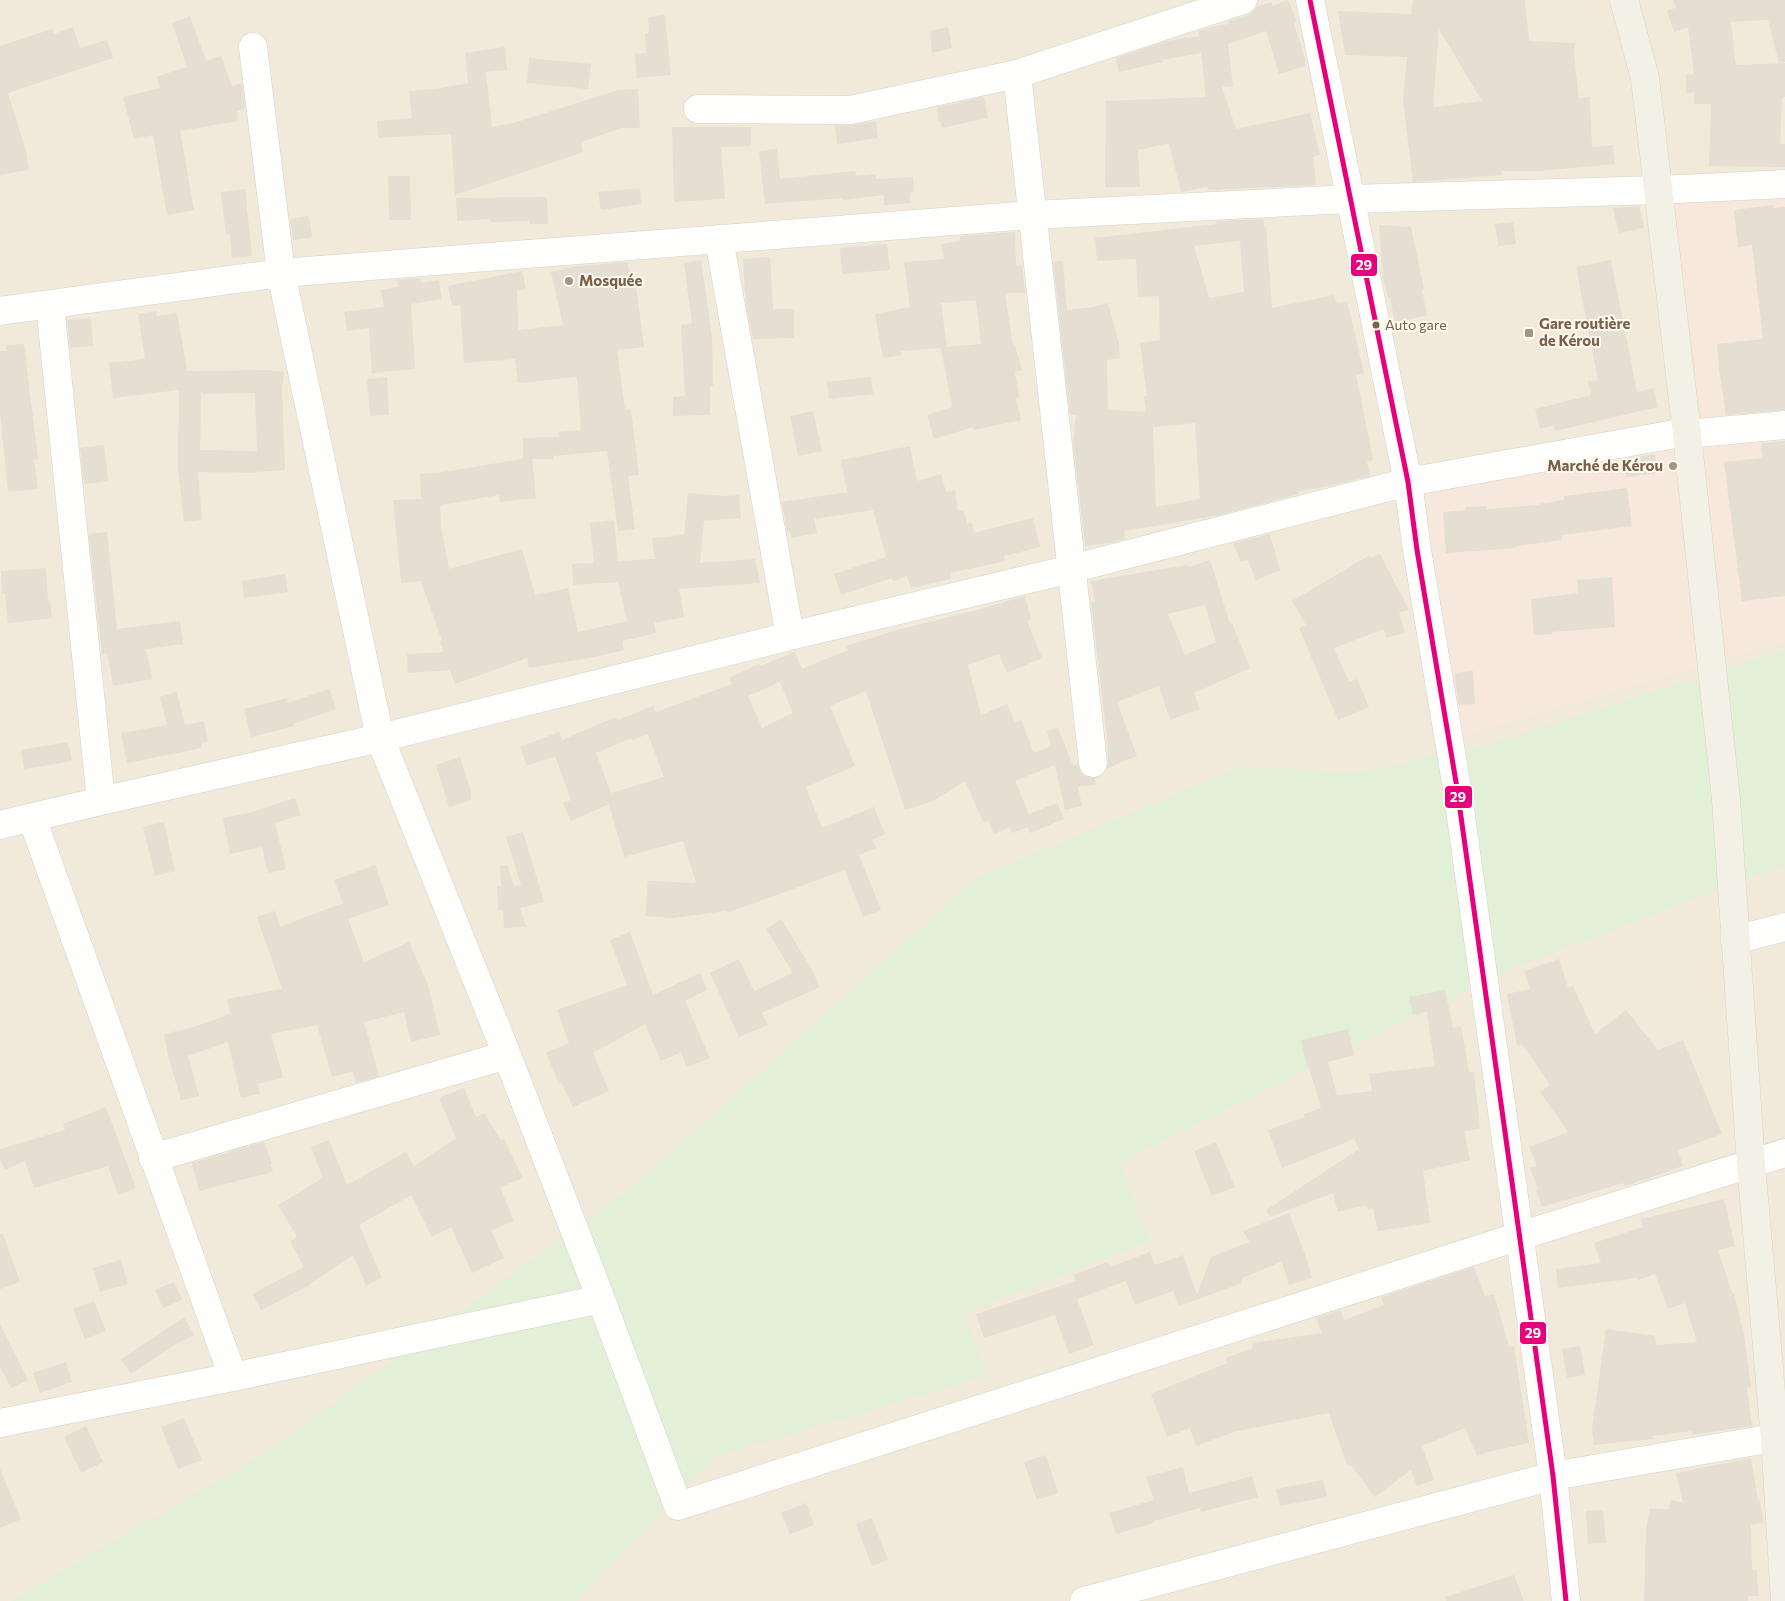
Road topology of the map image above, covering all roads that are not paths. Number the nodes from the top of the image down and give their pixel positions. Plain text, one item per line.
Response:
1 (1243, 0) edge
2 (1310, 0) edge
3 (1624, 0) edge
4 (253, 47) dead end
5 (1017, 74) junction
6 (698, 109) dead end
7 (1785, 184) edge
8 (1658, 190) junction
9 (1350, 199) junction
10 (1032, 215) junction
11 (719, 239) junction
12 (281, 273) junction
13 (50, 305) junction
14 (0, 312) edge
15 (1785, 425) edge
16 (1687, 434) junction
17 (1408, 482) junction
18 (1071, 568) junction
19 (790, 636) junction
20 (380, 738) junction
21 (1093, 763) dead end
22 (102, 800) junction
23 (32, 818) junction
24 (0, 825) edge
25 (1785, 927) edge
26 (1735, 940) junction
27 (507, 1055) junction
28 (1785, 1153) edge
29 (153, 1158) junction
30 (1751, 1164) junction
31 (1520, 1236) junction
32 (601, 1299) junction
33 (233, 1377) junction
34 (0, 1423) edge
35 (1780, 1437) edge
36 (1553, 1476) junction
37 (1084, 1601) edge
38 (1566, 1601) edge
39 (1785, 1601) edge

1 - 5 street
2 - 9 street
3 - 8 main road
4 - 12 street
5 - 6 street
5 - 10 street
7 - 8 street
8 - 9 street
8 - 16 main road
9 - 10 street
9 - 17 street
10 - 11 street
10 - 18 street
11 - 12 street
11 - 19 street
12 - 13 street
12 - 20 street
13 - 14 street
13 - 22 street
15 - 16 street
16 - 17 street
16 - 26 main road
17 - 18 street
17 - 31 street
18 - 19 street
18 - 21 street
19 - 20 street
20 - 22 street
20 - 27 street
22 - 23 street
23 - 24 street
23 - 29 street
25 - 26 street
26 - 30 main road
27 - 29 street
27 - 32 street
28 - 30 street
29 - 33 street
30 - 31 street
30 - 35 main road
31 - 32 street
31 - 36 street
32 - 33 street
33 - 34 street
35 - 36 street
35 - 39 main road
36 - 37 street
36 - 38 street

